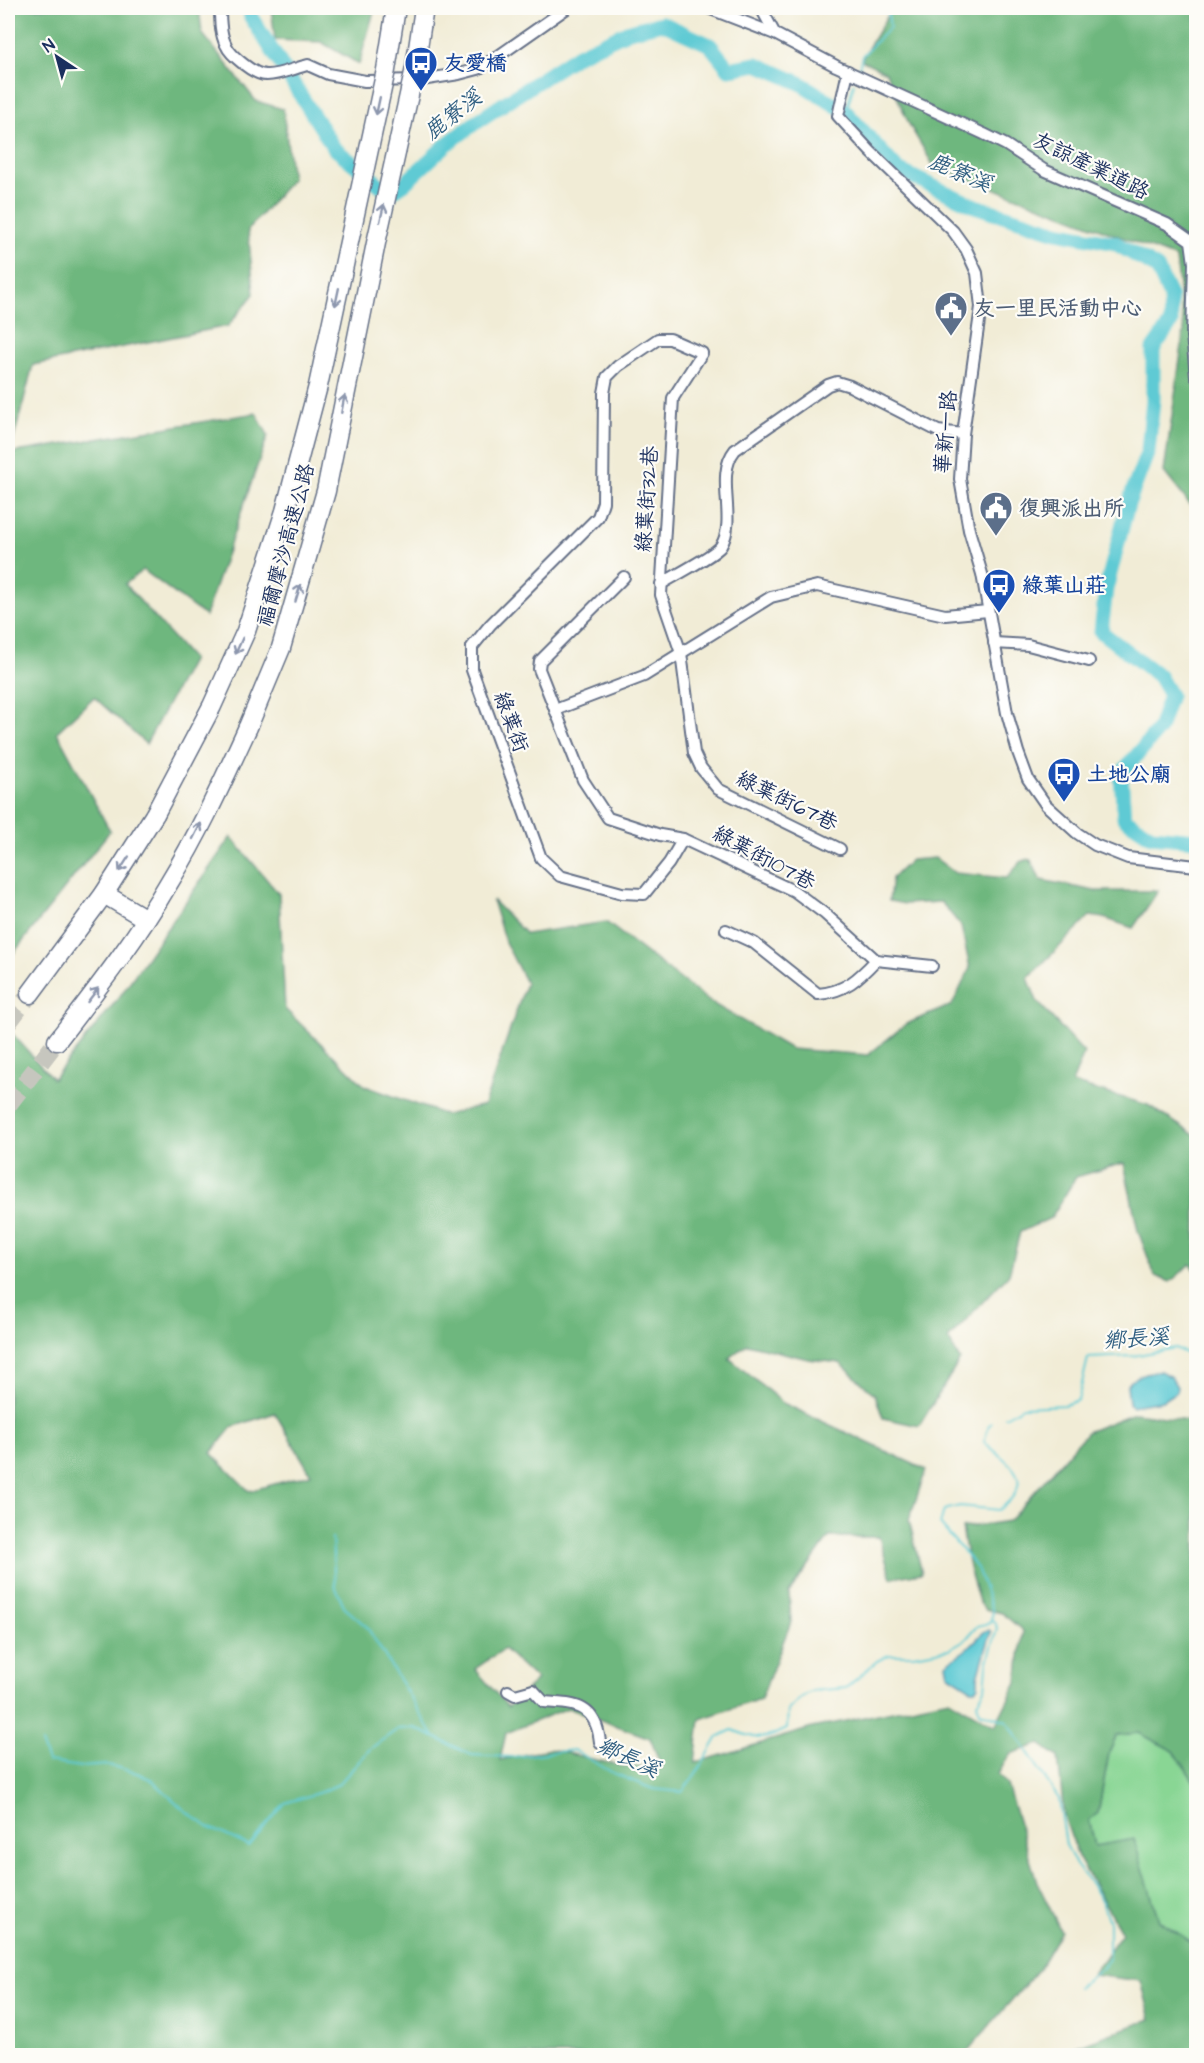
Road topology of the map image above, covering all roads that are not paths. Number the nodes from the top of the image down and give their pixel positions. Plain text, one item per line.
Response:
1 (220, 8) edge
2 (396, 8) edge
3 (424, 8) edge
4 (567, 8) edge
5 (708, 8) edge
6 (761, 8) edge
7 (775, 34) junction
8 (848, 71) junction
9 (702, 353) joint
10 (1197, 377) edge
11 (963, 434) junction
12 (624, 577) dead end
13 (661, 584) junction
14 (988, 611) junction
15 (994, 643) junction
16 (681, 653) junction
17 (1089, 661) dead end
18 (555, 710) junction
19 (683, 839) junction
20 (840, 849) dead end
21 (1197, 866) edge
22 (104, 894) junction
23 (146, 919) junction
24 (726, 930) dead end
25 (876, 960) junction
26 (932, 966) dead end
27 (30, 994) tunnel mouth
28 (57, 1041) tunnel mouth
29 (508, 1691) dead end
30 (600, 1742) dead end

1 - 4 street
2 -> 22 highway, 福爾摩沙高速公路, bridge
23 -> 3 highway, 福爾摩沙高速公路, bridge
5 - 7 street
6 - 7 street
7 - 8 street
8 - 10 street, 友諒產業道路
8 - 11 street, 華新一路
9 - 13 street, 綠葉街32巷
9 - 19 street, 綠葉街
11 - 13 street
11 - 14 street, 華新一路
12 - 18 street
13 - 16 street, 綠葉街32巷
14 - 15 street, 華新一路
14 - 16 street
15 - 17 street
15 - 21 street, 華新一路
16 - 18 street
16 - 20 street, 綠葉街67巷
18 - 19 street
19 - 25 street, 綠葉街107巷
22 - 23 highway
22 - 27 highway, 福爾摩沙高速公路
28 -> 23 highway, 福爾摩沙高速公路
24 - 25 street
25 - 26 street
29 - 30 street

